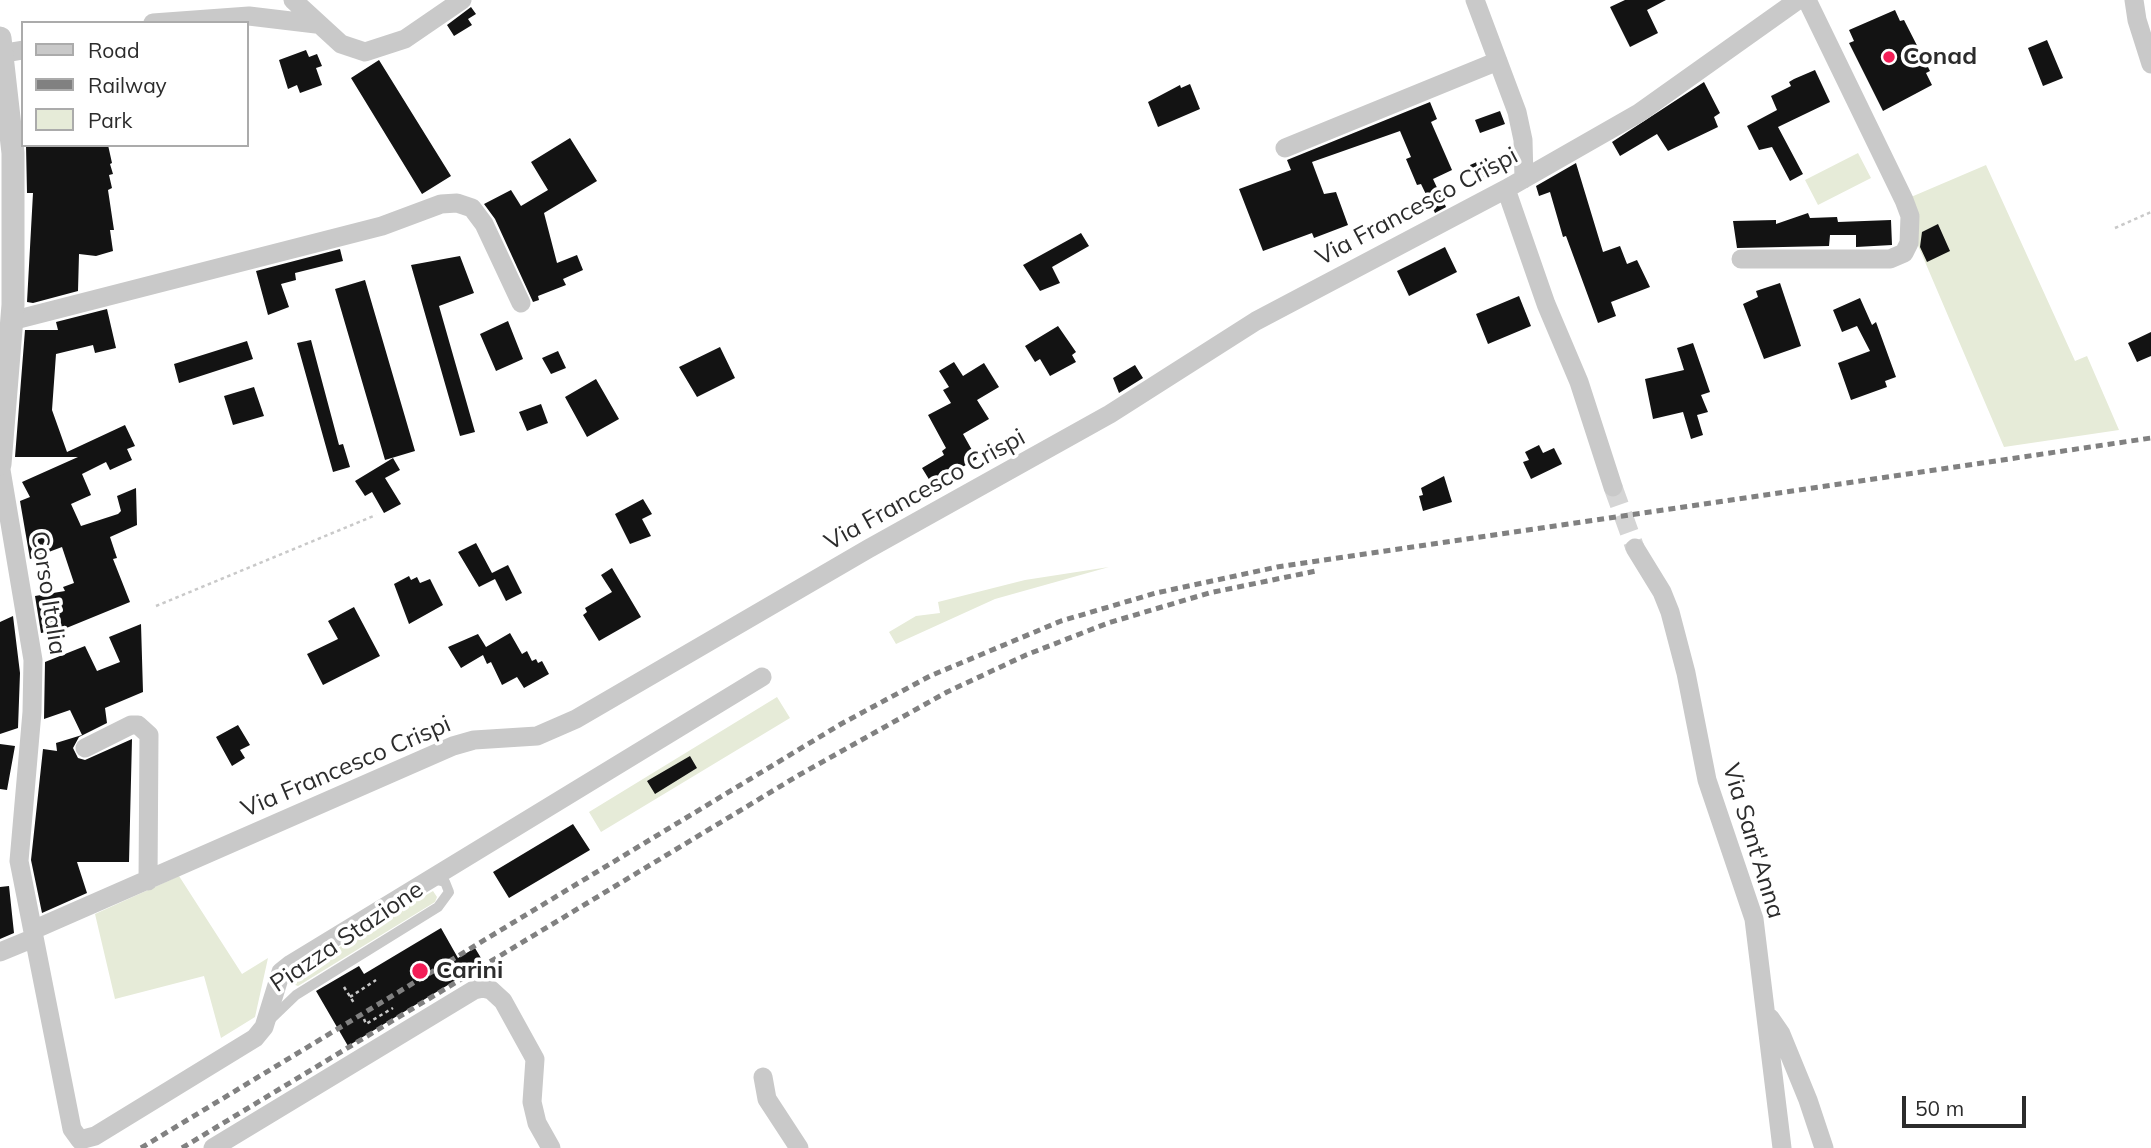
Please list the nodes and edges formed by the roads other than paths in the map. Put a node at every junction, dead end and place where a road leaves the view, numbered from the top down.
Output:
1 (293, 0) edge
2 (463, 0) edge
3 (1475, 0) edge
4 (1798, 0) edge
5 (1807, 0) edge
6 (2134, 0) edge
7 (180, 21) edge
8 (316, 24) junction
9 (6, 49) edge
10 (1498, 61) junction
11 (2151, 64) edge
12 (1285, 148) dead end
13 (1524, 179) junction
14 (1506, 189) junction
15 (1741, 259) dead end
16 (521, 303) dead end
17 (11, 321) junction
18 (2, 413) edge
19 (0, 464) edge
20 (1613, 487) tunnel mouth
21 (1635, 548) tunnel mouth
22 (762, 677) dead end
23 (86, 748) dead end
24 (148, 881) junction
25 (418, 886) junction
26 (34, 934) junction
27 (0, 952) edge
28 (1767, 1015) junction
29 (264, 1027) junction
30 (763, 1077) dead end
31 (1812, 1111) junction
32 (1777, 1112) junction
33 (213, 1148) edge
34 (551, 1148) edge
35 (799, 1148) edge
36 (1782, 1148) edge
37 (1824, 1148) edge

1 - 8 street
2 - 8 street
3 - 10 street
4 - 13 street, Via Francesco Crispi
5 - 15 street
6 - 11 street
7 - 8 street
9 - 17 street, Corso Italia
10 - 12 street
10 - 13 street
13 - 14 street, Via Francesco Crispi
14 - 20 street
14 - 24 street, Via Francesco Crispi
16 - 17 street
17 - 18 street, Corso Italia
18 - 19 street, Corso Italia
19 - 26 street, Corso Italia
21 - 28 street, Via Sant'Anna
22 - 25 street
23 - 24 street
24 - 26 street, Via Francesco Crispi
25 - 29 street, Piazza Stazione
25 - 29 lane, Piazza Stazione
26 - 27 street, Via Francesco Crispi
26 - 29 street, Corso Italia
28 - 31 street, Via Sant'Anna
28 - 32 street
30 - 35 street
31 - 32 street
31 - 37 street, Via Sant'Anna
32 - 36 street
33 - 34 street

